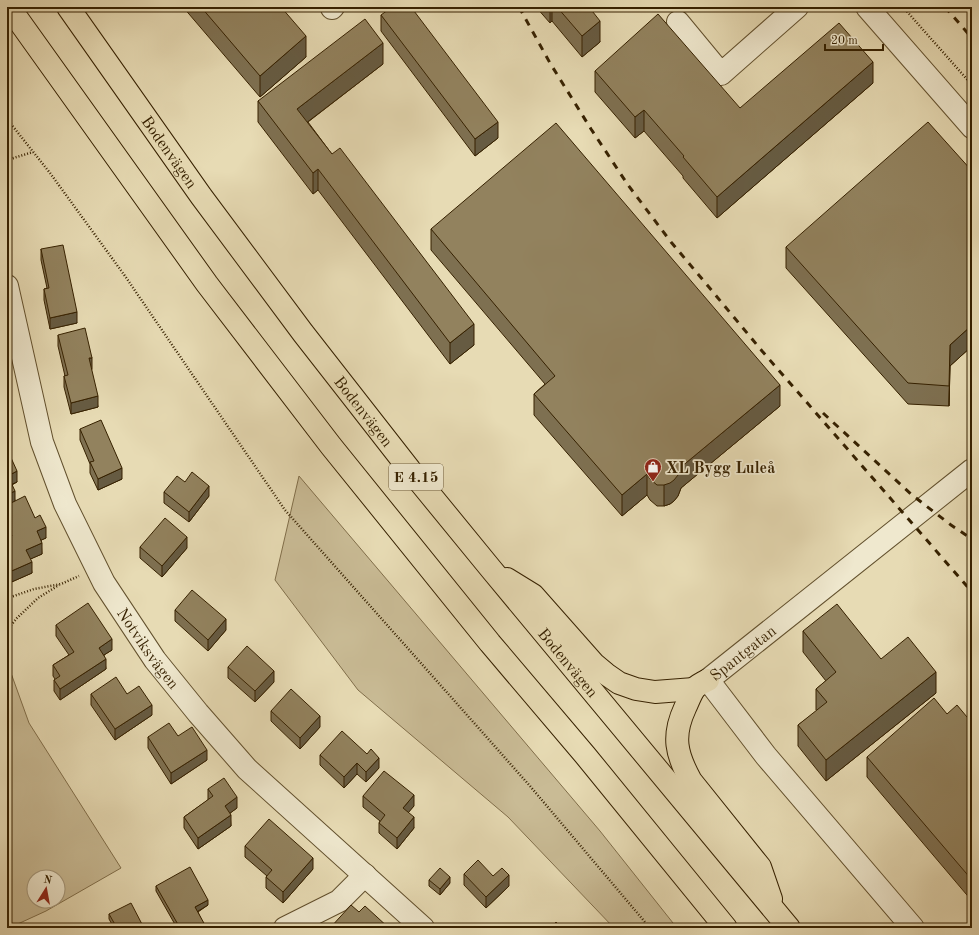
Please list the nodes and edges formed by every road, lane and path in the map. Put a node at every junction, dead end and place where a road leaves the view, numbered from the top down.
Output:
1 (9, 7) edge
2 (68, 7) edge
3 (797, 7) edge
4 (867, 7) edge
5 (903, 7) edge
6 (678, 22) dead end
7 (972, 85) edge
8 (7, 120) edge
9 (972, 127) edge
10 (33, 152) junction
11 (7, 160) edge
12 (7, 286) edge
13 (972, 470) edge
14 (491, 569) junction
15 (84, 574) dead end
16 (61, 584) junction
17 (7, 597) edge
18 (7, 630) edge
19 (701, 684) junction
20 (365, 875) junction
21 (775, 912) junction
22 (285, 928) edge
23 (423, 928) edge
24 (650, 928) edge
25 (726, 928) edge
26 (789, 928) edge
27 (913, 928) edge

1 - 25 main road, E 4.15
2 - 14 main road, Bodenvägen / E 4.15
3 - 6 street
4 - 9 street
5 - 7 path
8 - 10 path
10 - 11 path
10 - 24 path
12 - 20 street, Notviksvägen
13 - 19 street, Spantgatan
14 - 19 main road
14 - 21 main road, Bodenvägen / E 4.15
15 - 16 path
16 - 17 path
16 - 18 path
19 - 21 main road
19 - 27 street, Spantgatan
20 - 22 street
20 - 23 street, Notviksvägen
21 - 26 main road, Bodenvägen / E 4.15

